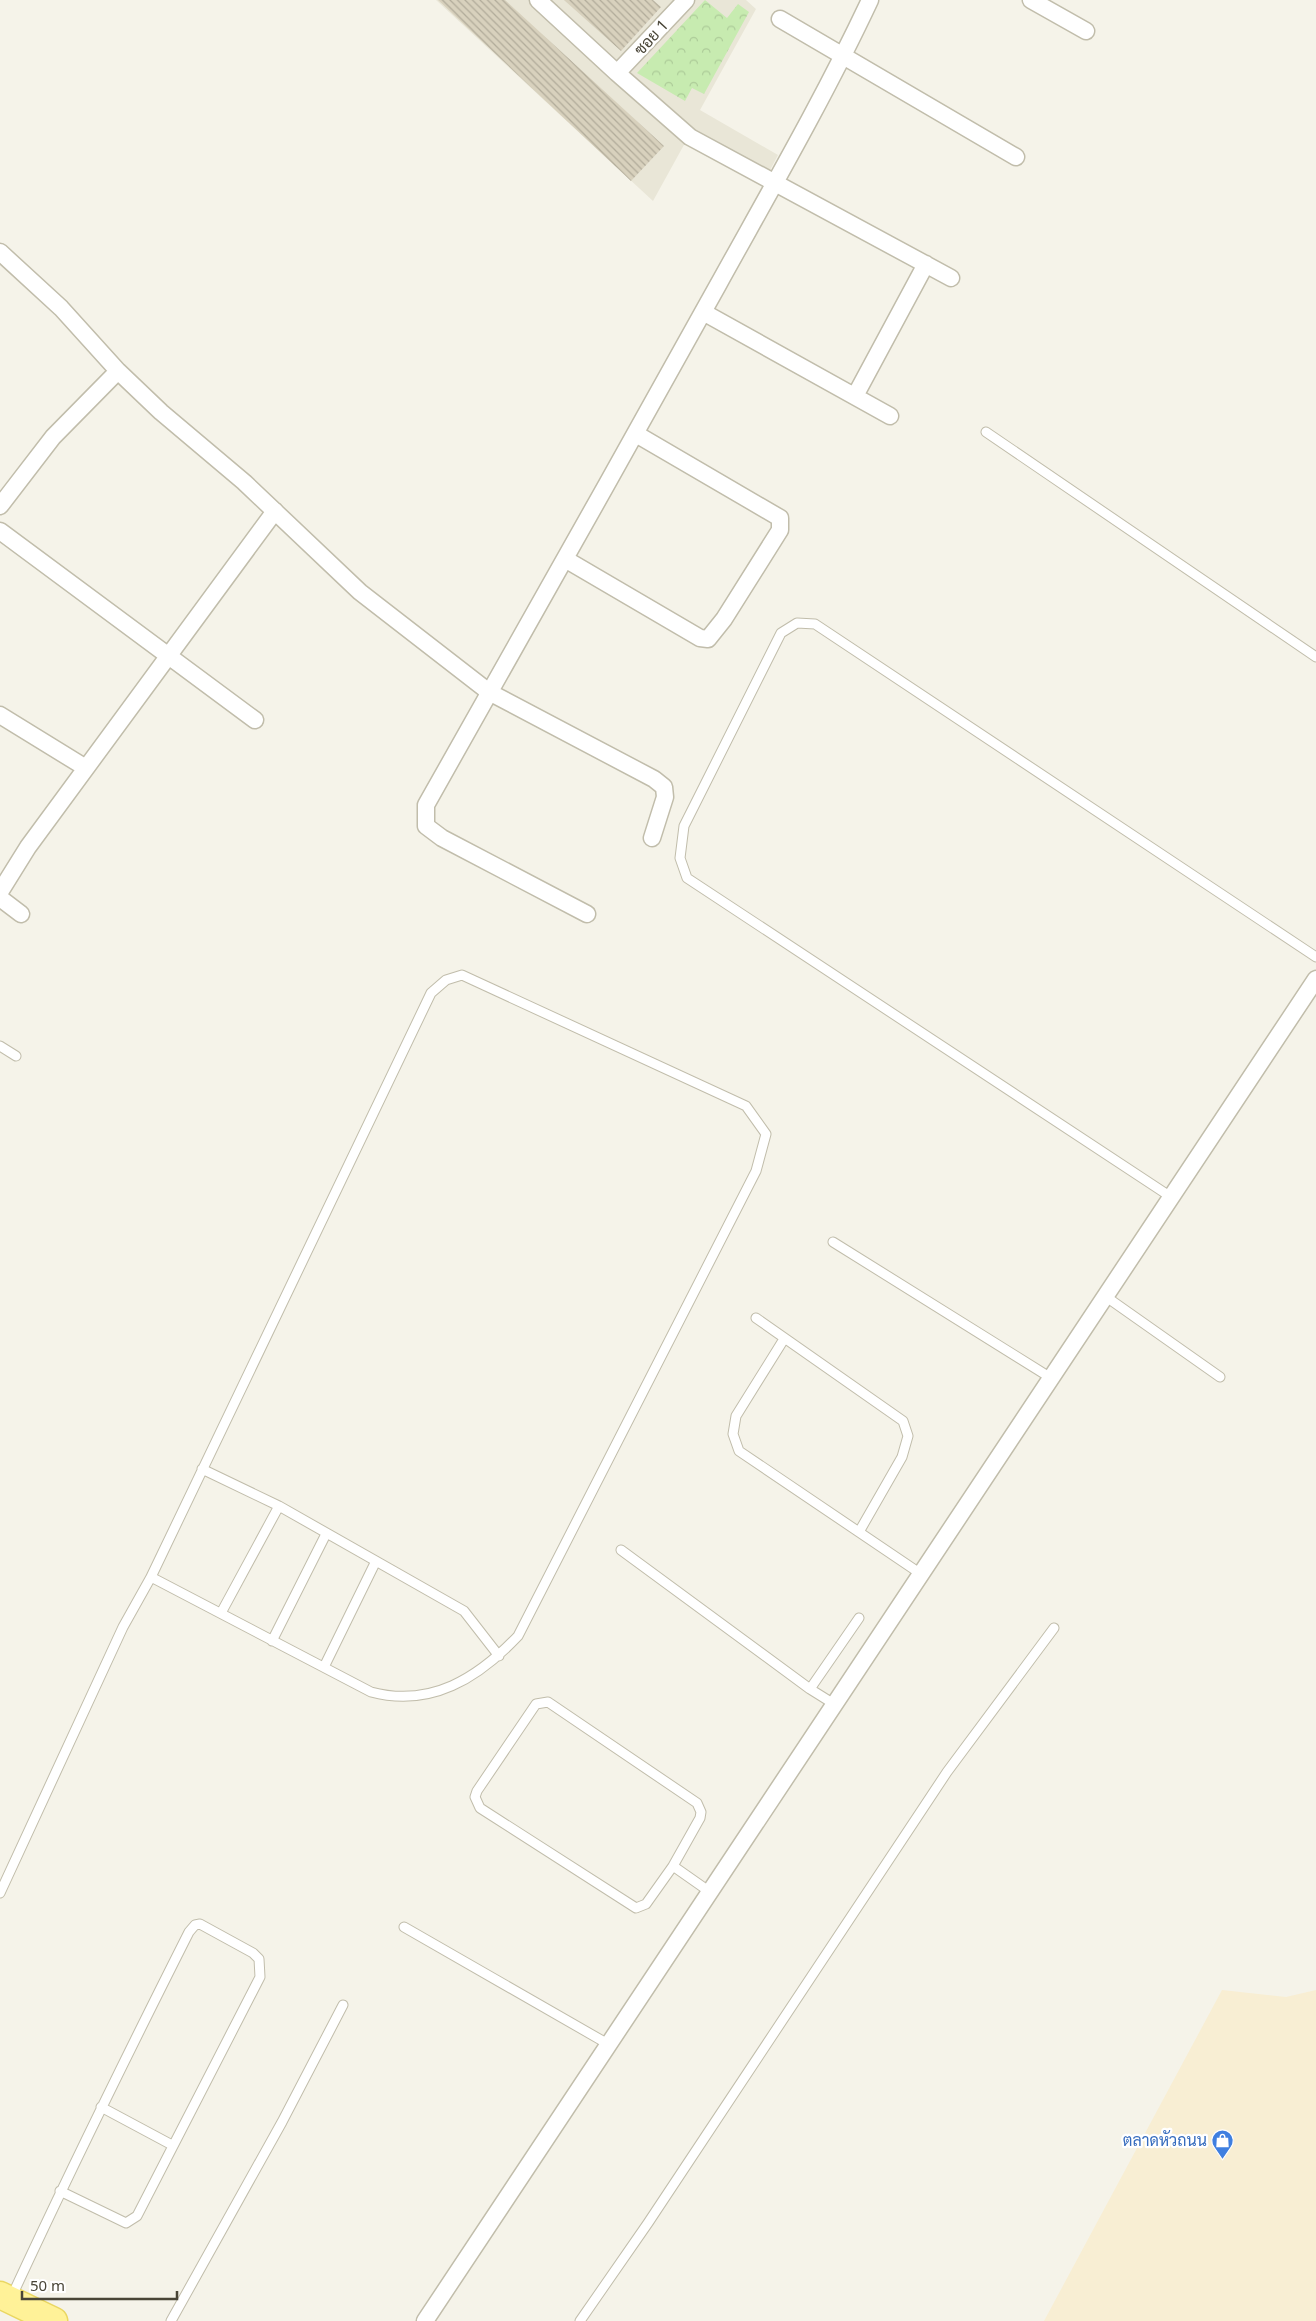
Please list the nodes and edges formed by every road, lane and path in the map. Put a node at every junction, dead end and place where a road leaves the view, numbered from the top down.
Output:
1 (538, 0) edge
2 (686, 0) edge
3 (870, 0) edge
4 (1031, 0) edge
5 (780, 19) dead end
6 (1086, 31) dead end
7 (843, 57) junction
8 (617, 73) junction
9 (1016, 157) dead end
10 (774, 183) junction
11 (0, 252) edge
12 (926, 264) junction
13 (951, 278) dead end
14 (703, 312) junction
15 (118, 371) junction
16 (855, 396) junction
17 (890, 416) dead end
18 (986, 432) dead end
19 (636, 434) junction
20 (0, 506) edge
21 (275, 511) junction
22 (0, 531) edge
23 (565, 559) junction
24 (169, 656) junction
25 (1316, 657) edge
26 (489, 692) junction
27 (0, 715) edge
28 (255, 720) dead end
29 (86, 768) junction
30 (652, 838) dead end
31 (0, 892) edge
32 (0, 898) edge
33 (21, 914) dead end
34 (587, 914) dead end
35 (1316, 957) edge
36 (1316, 979) edge
37 (0, 1046) edge
38 (16, 1056) dead end
39 (1171, 1197) junction
40 (834, 1242) dead end
41 (1105, 1296) junction
42 (756, 1318) dead end
43 (784, 1338) junction
44 (1220, 1377) dead end
45 (1051, 1378) junction
46 (202, 1469) junction
47 (279, 1506) junction
48 (859, 1532) junction
49 (326, 1534) junction
50 (621, 1550) dead end
51 (376, 1561) junction
52 (921, 1574) junction
53 (151, 1577) junction
54 (220, 1613) junction
55 (859, 1618) dead end
56 (1054, 1628) dead end
57 (272, 1640) junction
58 (499, 1656) junction
59 (324, 1667) junction
60 (810, 1689) junction
61 (834, 1704) junction
62 (673, 1866) junction
63 (710, 1892) junction
64 (0, 1893) edge
65 (404, 1927) dead end
66 (343, 2005) dead end
67 (608, 2044) junction
68 (101, 2106) junction
69 (172, 2145) junction
70 (60, 2191) junction
71 (5, 2298) edge
72 (54, 2321) edge
73 (171, 2321) edge
74 (425, 2321) edge
75 (580, 2321) edge

1 - 8 street
2 - 8 street, ซอย 1
3 - 7 street
4 - 6 street
5 - 7 street
7 - 9 street
7 - 10 street
8 - 10 street
10 - 12 street
10 - 14 street
11 - 15 street
12 - 13 street
12 - 16 street
14 - 16 street
14 - 19 street
15 - 20 street
15 - 21 street
16 - 17 street
18 - 25 lane
19 - 23 street
19 - 23 street
21 - 24 street
21 - 26 street
22 - 24 street
23 - 26 street
24 - 28 street
24 - 29 street
26 - 30 street
26 - 34 street
27 - 29 street
29 - 31 street
32 - 33 street
35 - 39 lane
36 - 39 street
37 - 38 lane
39 - 41 street
40 - 45 lane
41 - 44 lane
41 - 45 street
42 - 43 lane
43 - 48 lane
43 - 48 lane
45 - 52 street
46 - 47 lane
46 - 53 lane
46 - 58 lane
47 - 49 lane
47 - 54 lane
48 - 52 lane
49 - 51 lane
49 - 57 lane
50 - 60 lane
51 - 58 lane
51 - 59 lane
52 - 61 street
53 - 54 lane
53 - 64 lane
54 - 57 lane
55 - 60 lane
56 - 75 lane
57 - 59 lane
58 - 59 lane
60 - 61 lane
61 - 63 street
62 - 62 lane
62 - 63 lane
63 - 67 street
65 - 67 lane
66 - 73 lane
67 - 74 street
68 - 69 lane
68 - 69 lane
68 - 70 lane
69 - 70 lane
70 - 71 lane
71 - 72 main road

